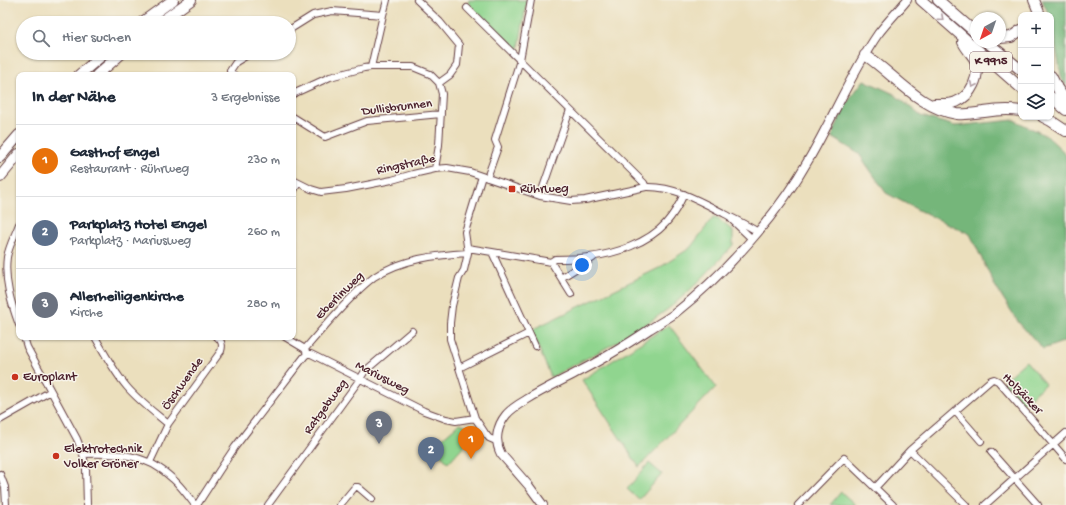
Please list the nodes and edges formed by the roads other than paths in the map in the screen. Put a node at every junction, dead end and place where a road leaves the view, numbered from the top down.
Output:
1 (172, 0) edge
2 (191, 0) edge
3 (387, 0) edge
4 (418, 0) edge
5 (531, 0) edge
6 (907, 0) edge
7 (920, 0) edge
8 (938, 0) edge
9 (1033, 0) edge
10 (467, 8) dead end
11 (1033, 12) edge
12 (1039, 12) edge
13 (382, 15) junction
14 (150, 16) edge
15 (169, 16) edge
16 (296, 25) edge
17 (966, 25) junction
18 (970, 27) edge
19 (970, 28) edge
20 (1018, 32) edge
21 (961, 36) junction
22 (1006, 37) edge
23 (994, 48) edge
24 (865, 55) junction
25 (97, 60) edge
26 (114, 60) edge
27 (239, 60) edge
28 (520, 60) junction
29 (371, 67) junction
30 (1018, 68) edge
31 (83, 72) edge
32 (100, 72) edge
33 (231, 72) edge
34 (1054, 82) edge
35 (439, 83) junction
36 (1018, 85) edge
37 (296, 93) edge
38 (1054, 100) edge
39 (1066, 101) edge
40 (929, 104) junction
41 (570, 110) junction
42 (1066, 110) edge
43 (1018, 111) edge
44 (440, 114) junction
45 (1054, 116) edge
46 (296, 119) edge
47 (1049, 120) edge
48 (1066, 126) edge
49 (1066, 131) edge
50 (16, 138) edge
51 (0, 157) edge
52 (16, 158) edge
53 (435, 169) junction
54 (0, 177) edge
55 (485, 177) junction
56 (296, 182) edge
57 (646, 187) junction
58 (684, 194) junction
59 (540, 196) junction
60 (726, 215) junction
61 (16, 232) edge
62 (758, 232) junction
63 (752, 239) junction
64 (468, 250) junction
65 (492, 252) junction
66 (597, 256) junction
67 (551, 262) junction
68 (561, 278) junction
69 (571, 294) dead end
70 (16, 317) edge
71 (412, 331) dead end
72 (529, 333) junction
73 (25, 340) edge
74 (97, 340) edge
75 (220, 340) edge
76 (290, 340) edge
77 (535, 346) dead end
78 (306, 352) junction
79 (459, 368) junction
80 (360, 380) junction
81 (51, 391) junction
82 (955, 411) junction
83 (475, 418) junction
84 (0, 420) edge
85 (168, 424) junction
86 (1066, 433) edge
87 (496, 441) junction
88 (981, 441) dead end
89 (1053, 444) junction
90 (910, 450) junction
91 (991, 452) dead end
92 (83, 454) junction
93 (1066, 459) edge
94 (150, 462) junction
95 (0, 474) edge
96 (1015, 478) junction
97 (875, 488) junction
98 (372, 499) dead end
99 (6, 505) edge
100 (87, 505) edge
101 (196, 505) edge
102 (268, 505) edge
103 (340, 505) edge
104 (543, 505) edge
105 (798, 505) edge
106 (893, 505) edge
107 (966, 505) edge
108 (985, 505) edge
109 (1038, 505) edge

1 - 14 highway
2 - 15 highway
3 - 13 street
4 - 35 street
5 - 28 street
6 - 24 street
7 -> 21 highway, K 9915
8 - 17 highway, K 9915
9 - 11 highway
9 - 12 highway
10 - 28 street
13 - 16 street
13 - 29 street
17 - 18 highway
17 - 19 highway, K 9915
20 - 22 highway
21 - 36 highway, K 9915
21 -> 40 highway
23 - 30 highway, K 9915
24 - 40 highway
24 - 62 street
25 - 31 highway
26 - 32 highway
27 - 33 street
28 - 41 street
28 - 55 street
29 - 35 street, Dullisbrunnen
29 - 37 street, Dullisbrunnen
34 - 39 highway
35 - 44 street, Dullisbrunnen
38 - 42 highway
40 - 43 highway
41 - 57 street
41 - 59 street
44 - 46 street, Dullisbrunnen
44 - 53 street, Dullisbrunnen
45 - 48 highway
47 - 49 highway
50 - 51 highway
52 - 54 highway
53 - 55 street, Ringstraße
53 - 56 street, Ringstraße
55 - 59 street, Ringstraße
55 - 64 street
57 - 58 street, Ringstraße
57 - 59 street, Ringstraße
58 - 60 street, Ringstraße
58 - 66 street
60 - 62 street, Ringstraße
60 - 63 street, Ringstraße
61 - 70 street
62 - 63 street
63 - 87 street
64 - 65 street
64 - 78 street, Eberlinweg
64 - 79 street
65 - 67 street
65 - 72 street
66 - 67 street
66 - 68 street
67 - 68 street
68 - 69 street
71 - 80 street, Ratgebweg
72 - 77 street
72 - 79 street
73 - 81 street
74 - 85 street, Öschwende
75 - 85 street, Öschwende
76 - 78 street, Mariusweg
78 - 80 street, Mariusweg
78 - 101 street, Eberlinweg
79 - 83 street
80 - 83 street, Mariusweg
80 - 102 street, Ratgebweg
81 - 84 street
81 - 92 street
82 - 88 street
82 - 89 street, Holzäcker
82 - 90 street, Holzäcker
83 - 87 street
85 - 94 street, Öschwende
86 - 89 street
87 - 104 street
89 - 93 street, Holzäcker
89 - 96 street
90 - 97 street, Holzäcker
90 - 107 street
91 - 96 street
92 - 94 street
92 - 100 street
94 - 101 street
95 - 99 street
96 - 108 street
96 - 109 street
97 - 105 street
97 - 106 street
98 - 103 street

